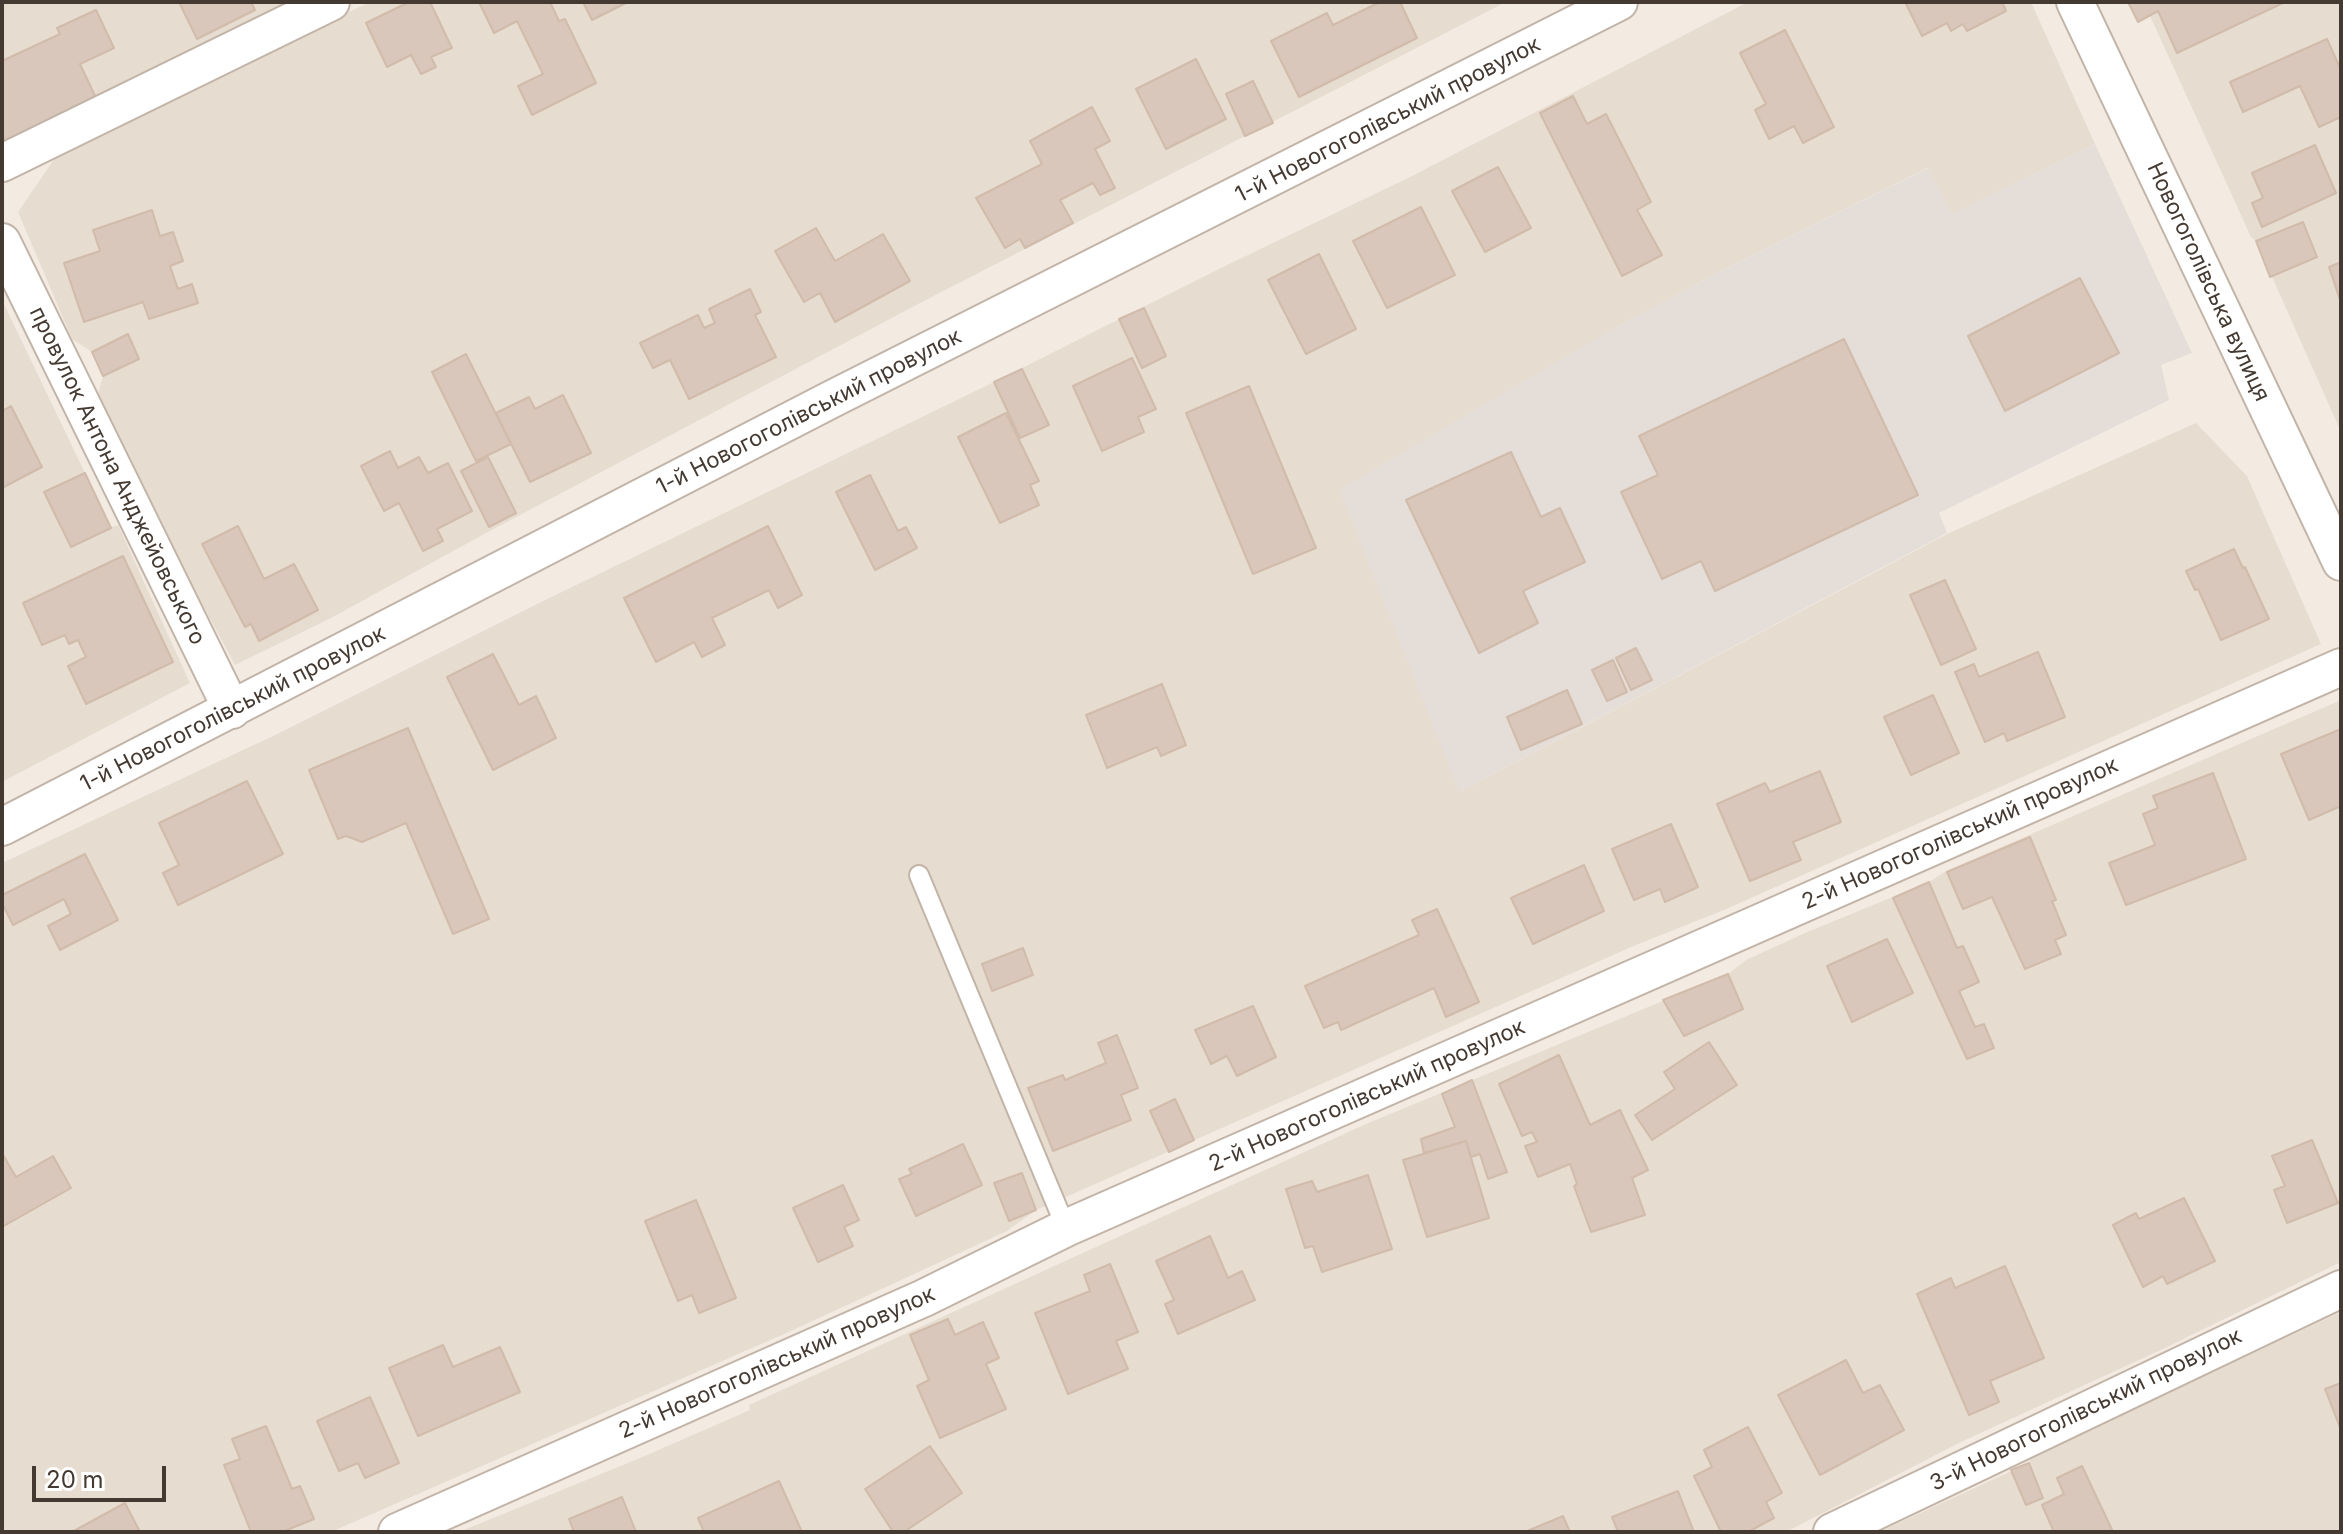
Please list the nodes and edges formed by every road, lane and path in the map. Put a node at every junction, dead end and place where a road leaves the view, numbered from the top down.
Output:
1 (331, 2) edge
2 (1619, 2) edge
3 (2075, 2) edge
4 (2, 163) edge
5 (2, 242) edge
6 (2341, 562) edge
7 (2341, 667) edge
8 (232, 710) junction
9 (2, 827) edge
10 (919, 875) dead end
11 (1066, 1228) junction
12 (2341, 1289) edge
13 (397, 1532) edge
14 (1832, 1532) edge

1 - 4 street
2 - 8 street, 1-й Новогоголівський провулок
3 - 6 street, Новогоголівська вулиця
5 - 8 street, провулок Антона Анджейовського
7 - 11 street, 2-й Новогоголівський провулок
8 - 9 street, 1-й Новогоголівський провулок
10 - 11 lane
11 - 13 street, 2-й Новогоголівський провулок
12 - 14 street, 3-й Новогоголівський провулок

